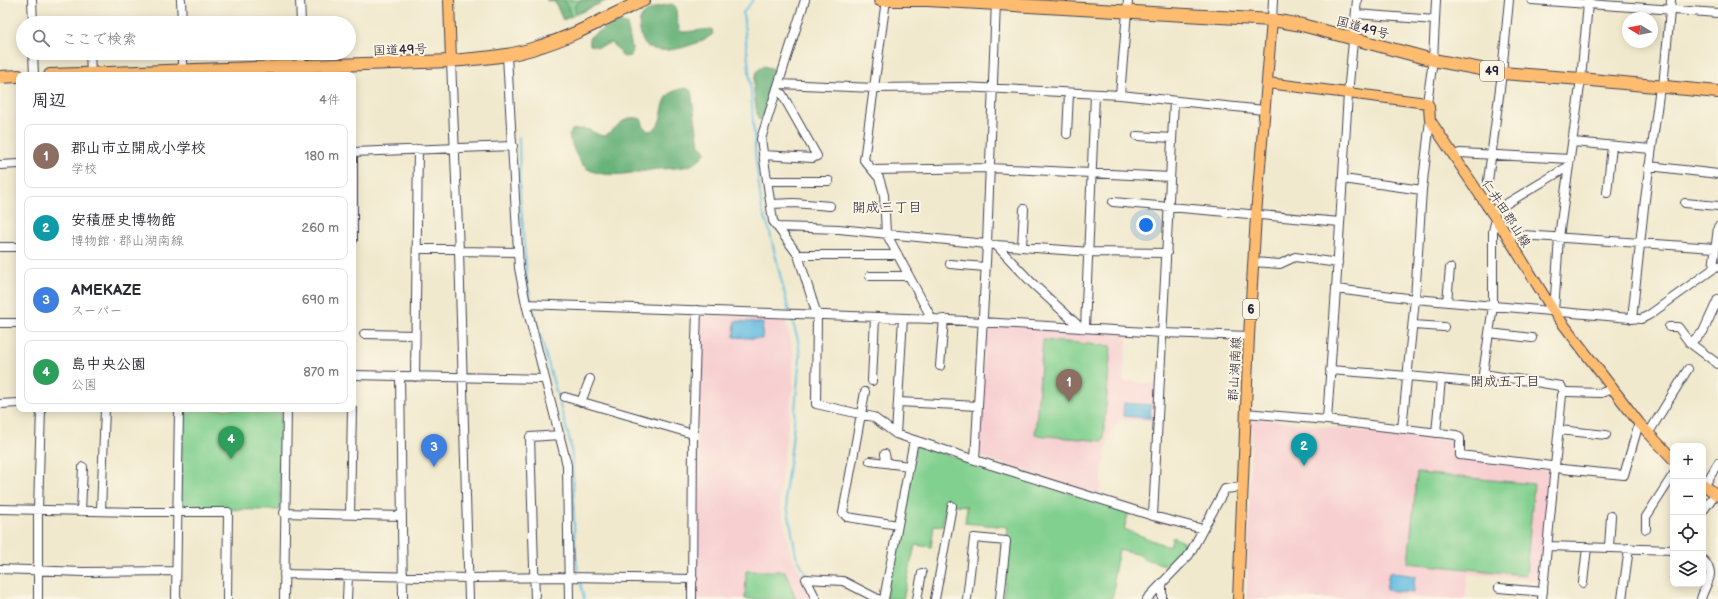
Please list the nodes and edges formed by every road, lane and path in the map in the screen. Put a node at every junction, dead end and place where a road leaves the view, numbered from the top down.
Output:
1 (32, 0) edge
2 (181, 0) edge
3 (300, 0) edge
4 (449, 0) edge
5 (644, 0) edge
6 (805, 0) edge
7 (880, 0) edge
8 (886, 0) edge
9 (1273, 0) edge
10 (1357, 0) edge
11 (1436, 0) edge
12 (1509, 0) edge
13 (1532, 0) edge
14 (1670, 0) edge
15 (996, 2) edge
16 (1588, 2) edge
17 (1631, 3) edge
18 (1128, 6) edge
19 (1670, 9) junction
20 (1718, 13) edge
21 (1356, 14) junction
22 (33, 16) edge
23 (182, 16) edge
24 (300, 16) edge
25 (1272, 20) junction
26 (1435, 20) junction
27 (1354, 39) junction
28 (507, 56) junction
29 (33, 60) edge
30 (88, 60) edge
31 (182, 60) edge
32 (1433, 60) junction
33 (451, 61) junction
34 (302, 70) edge
35 (34, 72) edge
36 (84, 72) edge
37 (182, 72) edge
38 (222, 72) edge
39 (1502, 73) junction
40 (16, 76) edge
41 (0, 77) edge
42 (1581, 79) junction
43 (1268, 83) junction
44 (778, 87) junction
45 (1662, 87) junction
46 (874, 88) junction
47 (992, 89) junction
48 (1718, 92) edge
49 (1069, 93) junction
50 (1348, 94) junction
51 (1095, 95) junction
52 (1120, 95) junction
53 (1174, 101) junction
54 (1427, 103) junction
55 (1264, 110) junction
56 (1430, 120) junction
57 (1067, 134) dead end
58 (1137, 136) dead end
59 (1172, 138) junction
60 (1573, 142) junction
61 (513, 146) junction
62 (1612, 146) junction
63 (455, 148) junction
64 (418, 149) junction
65 (1652, 149) junction
66 (356, 152) edge
67 (763, 155) junction
68 (1454, 155) junction
69 (1492, 156) junction
70 (1570, 163) junction
71 (16, 164) edge
72 (0, 165) edge
73 (1649, 166) junction
74 (990, 168) junction
75 (873, 170) junction
76 (1092, 174) junction
77 (1718, 174) edge
78 (1170, 178) junction
79 (1343, 179) junction
80 (767, 181) junction
81 (829, 181) dead end
82 (1488, 181) dead end
83 (1422, 190) junction
84 (1607, 193) dead end
85 (1113, 202) dead end
86 (1685, 203) dead end
87 (771, 204) junction
88 (830, 206) dead end
89 (1718, 206) edge
90 (1169, 207) junction
91 (1024, 210) dead end
92 (1256, 215) junction
93 (1493, 216) junction
94 (1340, 222) junction
95 (779, 227) junction
96 (1718, 227) edge
97 (886, 233) junction
98 (1506, 234) junction
99 (1559, 237) junction
100 (987, 244) junction
101 (1641, 244) junction
102 (1716, 244) edge
103 (996, 245) junction
104 (16, 247) edge
105 (1022, 247) junction
106 (0, 248) edge
107 (417, 249) junction
108 (459, 250) junction
109 (517, 252) junction
110 (1090, 252) junction
111 (1167, 253) junction
112 (798, 255) junction
113 (898, 255) junction
114 (1254, 262) junction
115 (1338, 263) junction
116 (950, 264) dead end
117 (985, 267) junction
118 (1450, 268) dead end
119 (1715, 268) edge
120 (870, 276) dead end
121 (909, 276) junction
122 (1336, 289) junction
123 (1415, 299) junction
124 (1718, 299) edge
125 (1447, 302) junction
126 (526, 304) junction
127 (1492, 306) junction
128 (697, 310) junction
129 (1554, 312) junction
130 (817, 315) junction
131 (875, 317) junction
132 (903, 318) junction
133 (932, 319) junction
134 (944, 319) junction
135 (1632, 319) junction
136 (982, 321) junction
137 (16, 322) edge
138 (0, 323) edge
139 (1413, 326) junction
140 (1444, 327) dead end
141 (1669, 327) dead end
142 (1083, 328) junction
143 (1163, 333) junction
144 (1489, 333) junction
145 (364, 334) dead end
146 (415, 335) junction
147 (1249, 336) junction
148 (1532, 338) dead end
149 (1690, 342) junction
150 (1718, 364) edge
151 (940, 366) dead end
152 (1330, 370) junction
153 (1688, 370) dead end
154 (356, 375) edge
155 (400, 376) junction
156 (462, 376) junction
157 (1408, 376) junction
158 (415, 377) junction
159 (545, 379) junction
160 (590, 379) dead end
161 (1441, 379) junction
162 (872, 381) dead end
163 (1492, 384) junction
164 (1612, 389) junction
165 (865, 392) dead end
166 (1564, 392) junction
167 (565, 397) dead end
168 (581, 402) junction
169 (898, 402) junction
170 (16, 403) edge
171 (0, 404) edge
172 (978, 406) junction
173 (41, 412) edge
174 (105, 412) edge
175 (179, 412) edge
176 (287, 412) edge
177 (352, 412) edge
178 (1245, 413) junction
179 (860, 414) junction
180 (1326, 420) junction
181 (1639, 423) junction
182 (1402, 429) junction
183 (1559, 430) junction
184 (1436, 433) junction
185 (693, 434) junction
186 (896, 434) junction
187 (1648, 434) junction
188 (560, 435) junction
189 (1606, 435) dead end
190 (914, 440) junction
191 (885, 454) dead end
192 (1670, 456) edge
193 (975, 460) junction
194 (870, 461) dead end
195 (1718, 463) edge
196 (890, 464) junction
197 (909, 466) junction
198 (83, 467) dead end
199 (1555, 467) junction
200 (1670, 479) edge
201 (1706, 482) edge
202 (1242, 487) junction
203 (1706, 487) edge
204 (1717, 495) edge
205 (952, 506) dead end
206 (1706, 508) edge
207 (0, 509) edge
208 (38, 510) junction
209 (81, 511) junction
210 (101, 511) junction
211 (177, 512) junction
212 (284, 512) junction
213 (350, 514) junction
214 (401, 516) junction
215 (1153, 516) junction
216 (1611, 516) dead end
217 (898, 525) junction
218 (1203, 529) junction
219 (1646, 529) dead end
220 (1548, 546) junction
221 (1587, 547) junction
222 (1609, 547) junction
223 (1629, 548) junction
224 (1670, 550) edge
225 (1706, 563) edge
226 (0, 570) edge
227 (38, 570) junction
228 (176, 571) junction
229 (922, 573) dead end
230 (284, 574) junction
231 (348, 576) junction
232 (403, 576) junction
233 (568, 577) junction
234 (469, 578) junction
235 (533, 578) junction
236 (693, 579) junction
237 (1583, 583) dead end
238 (1162, 584) junction
239 (1706, 585) edge
240 (1705, 587) edge
241 (1499, 588) dead end
242 (1542, 596) edge
243 (38, 599) edge
244 (176, 599) edge
245 (227, 599) edge
246 (284, 599) edge
247 (347, 599) edge
248 (403, 599) edge
249 (469, 599) edge
250 (535, 599) edge
251 (569, 599) edge
252 (692, 599) edge
253 (816, 599) edge
254 (878, 599) edge
255 (884, 599) edge
256 (917, 599) edge
257 (935, 599) edge
258 (967, 599) edge
259 (1000, 599) edge
260 (1147, 599) edge
261 (1162, 599) edge
262 (1238, 599) edge
263 (1622, 599) edge
264 (1701, 599) edge

1 - 22 street
2 - 23 street
3 - 24 street
4 - 33 main road
5 - 28 highway, 国道49号
6 - 44 street
7 - 8 highway, 国道49号 / 49
8 - 15 highway, 国道49号 / 49
8 - 46 street
9 - 25 street
10 - 21 street
11 - 26 street
12 - 39 street
13 - 16 street
14 - 19 street
15 - 18 highway, 国道49号 / 49
15 - 47 street
16 - 17 street
16 - 42 street
17 - 19 street
18 - 25 highway, 国道49号 / 49
18 - 52 street
19 - 20 street
19 - 45 street
21 - 26 street
21 - 27 street
25 - 27 highway, 国道49号 / 49
25 - 43 main road, 郡山湖南線 / 6
26 - 32 street
27 - 32 highway, 国道49号 / 49
27 - 50 street
28 - 33 highway, 国道49号
28 - 61 street
29 - 35 street
30 - 36 street
31 - 37 street
32 - 39 highway, 国道49号 / 49
32 - 54 street
33 - 34 highway, 国道49号
33 - 63 street
34 - 38 highway, 国道49号
39 - 42 highway, 国道49号 / 49
39 - 69 street
40 - 41 highway
42 - 45 highway, 国道49号 / 49
42 - 60 street
43 - 50 main road
43 - 55 main road, 郡山湖南線 / 6
44 - 46 street
44 - 67 street
44 - 67 street
45 - 48 highway, 国道49号 / 49
45 - 65 street
46 - 47 street
46 - 75 street
47 - 49 street
47 - 74 street
49 - 51 street
49 - 57 street
50 - 54 main road
50 - 79 street
51 - 52 street
51 - 76 street
52 - 53 street
53 - 55 street
53 - 59 street
54 - 56 main road, 仁井田郡山線
55 - 92 main road, 郡山湖南線 / 6
56 - 68 main road, 仁井田郡山線
56 - 83 street
58 - 59 street
59 - 78 street
60 - 62 street
60 - 70 street
61 - 63 street
61 - 109 street
62 - 65 street
62 - 84 street
63 - 64 street
63 - 108 street
64 - 66 street
64 - 107 street
65 - 73 street
67 - 80 street
68 - 69 street
68 - 93 main road, 仁井田郡山線
69 - 70 street
69 - 82 street
70 - 93 street
70 - 99 street
71 - 72 street
73 - 77 street
73 - 101 street
74 - 75 street
74 - 76 street
74 - 100 street
75 - 97 street
76 - 78 street
76 - 110 street
78 - 90 street
79 - 83 street
79 - 94 street
80 - 81 street
80 - 87 street
83 - 123 street
85 - 90 street
86 - 89 street
87 - 88 street
87 - 95 street
90 - 92 street
90 - 111 street
91 - 105 street
92 - 94 street
92 - 114 main road, 郡山湖南線 / 6
93 - 98 main road, 仁井田郡山線
93 - 127 street
94 - 115 street
95 - 97 street
95 - 112 street
96 - 102 street
97 - 100 street
97 - 113 street
98 - 99 street
98 - 129 main road, 仁井田郡山線
99 - 101 street
99 - 129 street
100 - 103 street
100 - 117 street
101 - 102 street
101 - 135 street
102 - 119 street
103 - 105 street
103 - 142 street
104 - 106 street
105 - 110 street
107 - 108 street
107 - 146 street
108 - 109 street
108 - 156 street
109 - 126 street
110 - 111 street
110 - 142 street
111 - 143 street
112 - 113 street
112 - 130 street
113 - 121 street
114 - 115 street
114 - 147 main road, 郡山湖南線 / 6
115 - 122 street
116 - 117 street
117 - 136 street
118 - 125 street
119 - 135 street
120 - 121 street
121 - 133 street
122 - 123 street
122 - 152 street
123 - 125 street
123 - 139 street
124 - 149 street
125 - 127 street
126 - 128 street
126 - 159 street
127 - 129 street
127 - 144 street
128 - 130 street
128 - 185 street
129 - 135 street
129 - 164 main road, 仁井田郡山線
130 - 131 street
130 - 179 street
131 - 132 street
131 - 162 street
132 - 133 street
132 - 169 street
133 - 134 street
134 - 136 street
134 - 151 street
136 - 142 street
136 - 172 street
137 - 138 street
139 - 140 street
139 - 157 street
141 - 149 street
142 - 143 street
143 - 147 street
143 - 215 street
144 - 148 street
144 - 163 street
145 - 146 street
146 - 158 street
147 - 178 main road, 郡山湖南線 / 6
149 - 150 street
152 - 157 street
152 - 180 street
153 - 187 street
154 - 155 street
155 - 158 street
155 - 214 street
156 - 158 street
156 - 159 street
156 - 234 street
157 - 161 street
157 - 182 street
159 - 188 street
160 - 168 street
161 - 163 street
161 - 184 street
163 - 166 street
164 - 166 street
164 - 181 main road, 仁井田郡山線
165 - 179 street
166 - 183 street
167 - 168 street
168 - 185 street
169 - 172 street
169 - 186 street
170 - 171 street
172 - 193 street
173 - 208 street
174 - 210 street
175 - 211 street
176 - 212 street
177 - 213 street
178 - 180 street
178 - 202 main road, 郡山湖南線 / 6
179 - 186 street
179 - 217 street
180 - 182 street
181 - 187 main road, 仁井田郡山線
181 - 199 street
182 - 184 street
183 - 189 street
183 - 199 street
184 - 199 street
185 - 236 street
186 - 190 street
187 - 192 main road, 仁井田郡山線
188 - 233 street
188 - 235 street
190 - 193 street
190 - 197 street
191 - 196 street
193 - 215 street
194 - 196 street
195 - 201 street
196 - 197 street
197 - 217 street
198 - 209 street
199 - 220 street
200 - 219 street
202 - 218 street
202 - 262 main road, 郡山湖南線 / 6
203 - 204 main road
204 - 206 street
205 - 257 street
207 - 208 street
208 - 209 street
208 - 227 street
209 - 210 street
210 - 211 street
211 - 228 street
211 - 245 street
212 - 213 street
212 - 230 street
213 - 214 street
214 - 232 street
215 - 218 street
216 - 222 street
217 - 255 street
218 - 238 street
220 - 221 street
220 - 242 street
221 - 222 street
221 - 237 street
222 - 223 street
223 - 224 street
223 - 263 street
225 - 239 street
226 - 227 street
227 - 228 street
227 - 243 street
228 - 244 street
229 - 256 street
230 - 231 street
230 - 246 street
231 - 232 street
231 - 247 street
232 - 234 street
232 - 248 street
233 - 235 street
233 - 236 street
233 - 251 street
234 - 235 street
234 - 249 street
235 - 250 street
236 - 252 street
238 - 260 street
238 - 261 street
240 - 264 street
241 - 242 street
253 - 254 street
258 - 259 street

